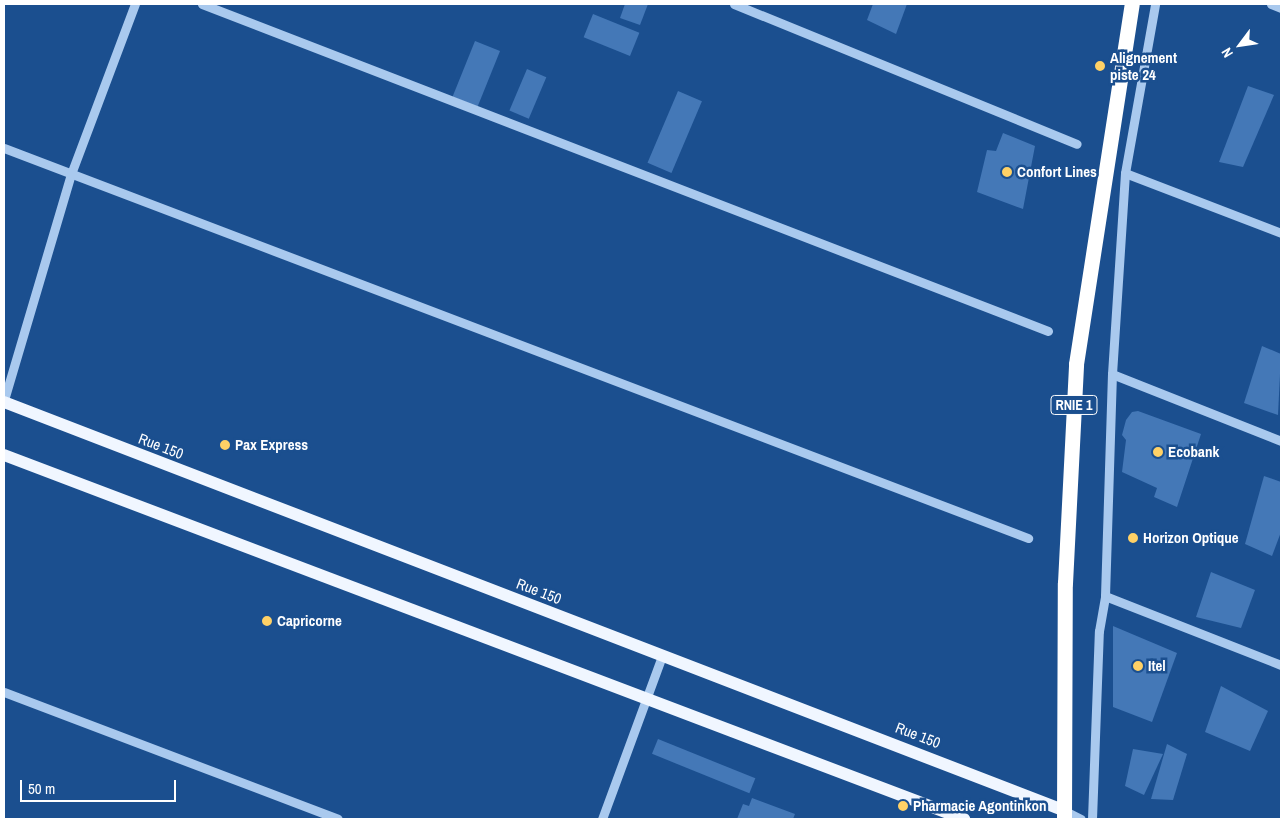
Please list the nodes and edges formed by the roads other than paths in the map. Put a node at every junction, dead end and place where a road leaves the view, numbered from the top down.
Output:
1 (135, 4) edge
2 (202, 4) edge
3 (734, 4) edge
4 (1132, 4) edge
5 (1155, 4) edge
6 (1271, 4) edge
7 (1281, 8) edge
8 (1077, 144) dead end
9 (4, 148) edge
10 (1125, 173) junction
11 (71, 174) junction
12 (1281, 233) edge
13 (1048, 331) dead end
14 (1112, 374) junction
15 (4, 401) edge
16 (1281, 441) edge
17 (4, 455) edge
18 (1028, 538) dead end
19 (1104, 596) junction
20 (662, 656) junction
21 (1281, 665) edge
22 (4, 692) edge
23 (646, 700) junction
24 (1064, 815) edge
25 (338, 819) edge
26 (602, 819) edge
27 (964, 819) edge
28 (1081, 819) edge
29 (1092, 819) edge

1 - 11 street
2 - 13 street
3 - 8 street
4 - 24 highway, RNIE 1
5 - 10 street
6 - 7 street
9 - 11 street
10 - 12 street
10 - 14 street
11 - 15 street
11 - 18 street
14 - 16 street
14 - 19 street
15 - 20 main road, Rue 150
17 - 23 main road
19 - 21 street
19 - 29 street
20 - 23 street
20 - 24 main road, Rue 150
22 - 25 street
23 - 26 street
23 - 27 main road
24 - 28 street

